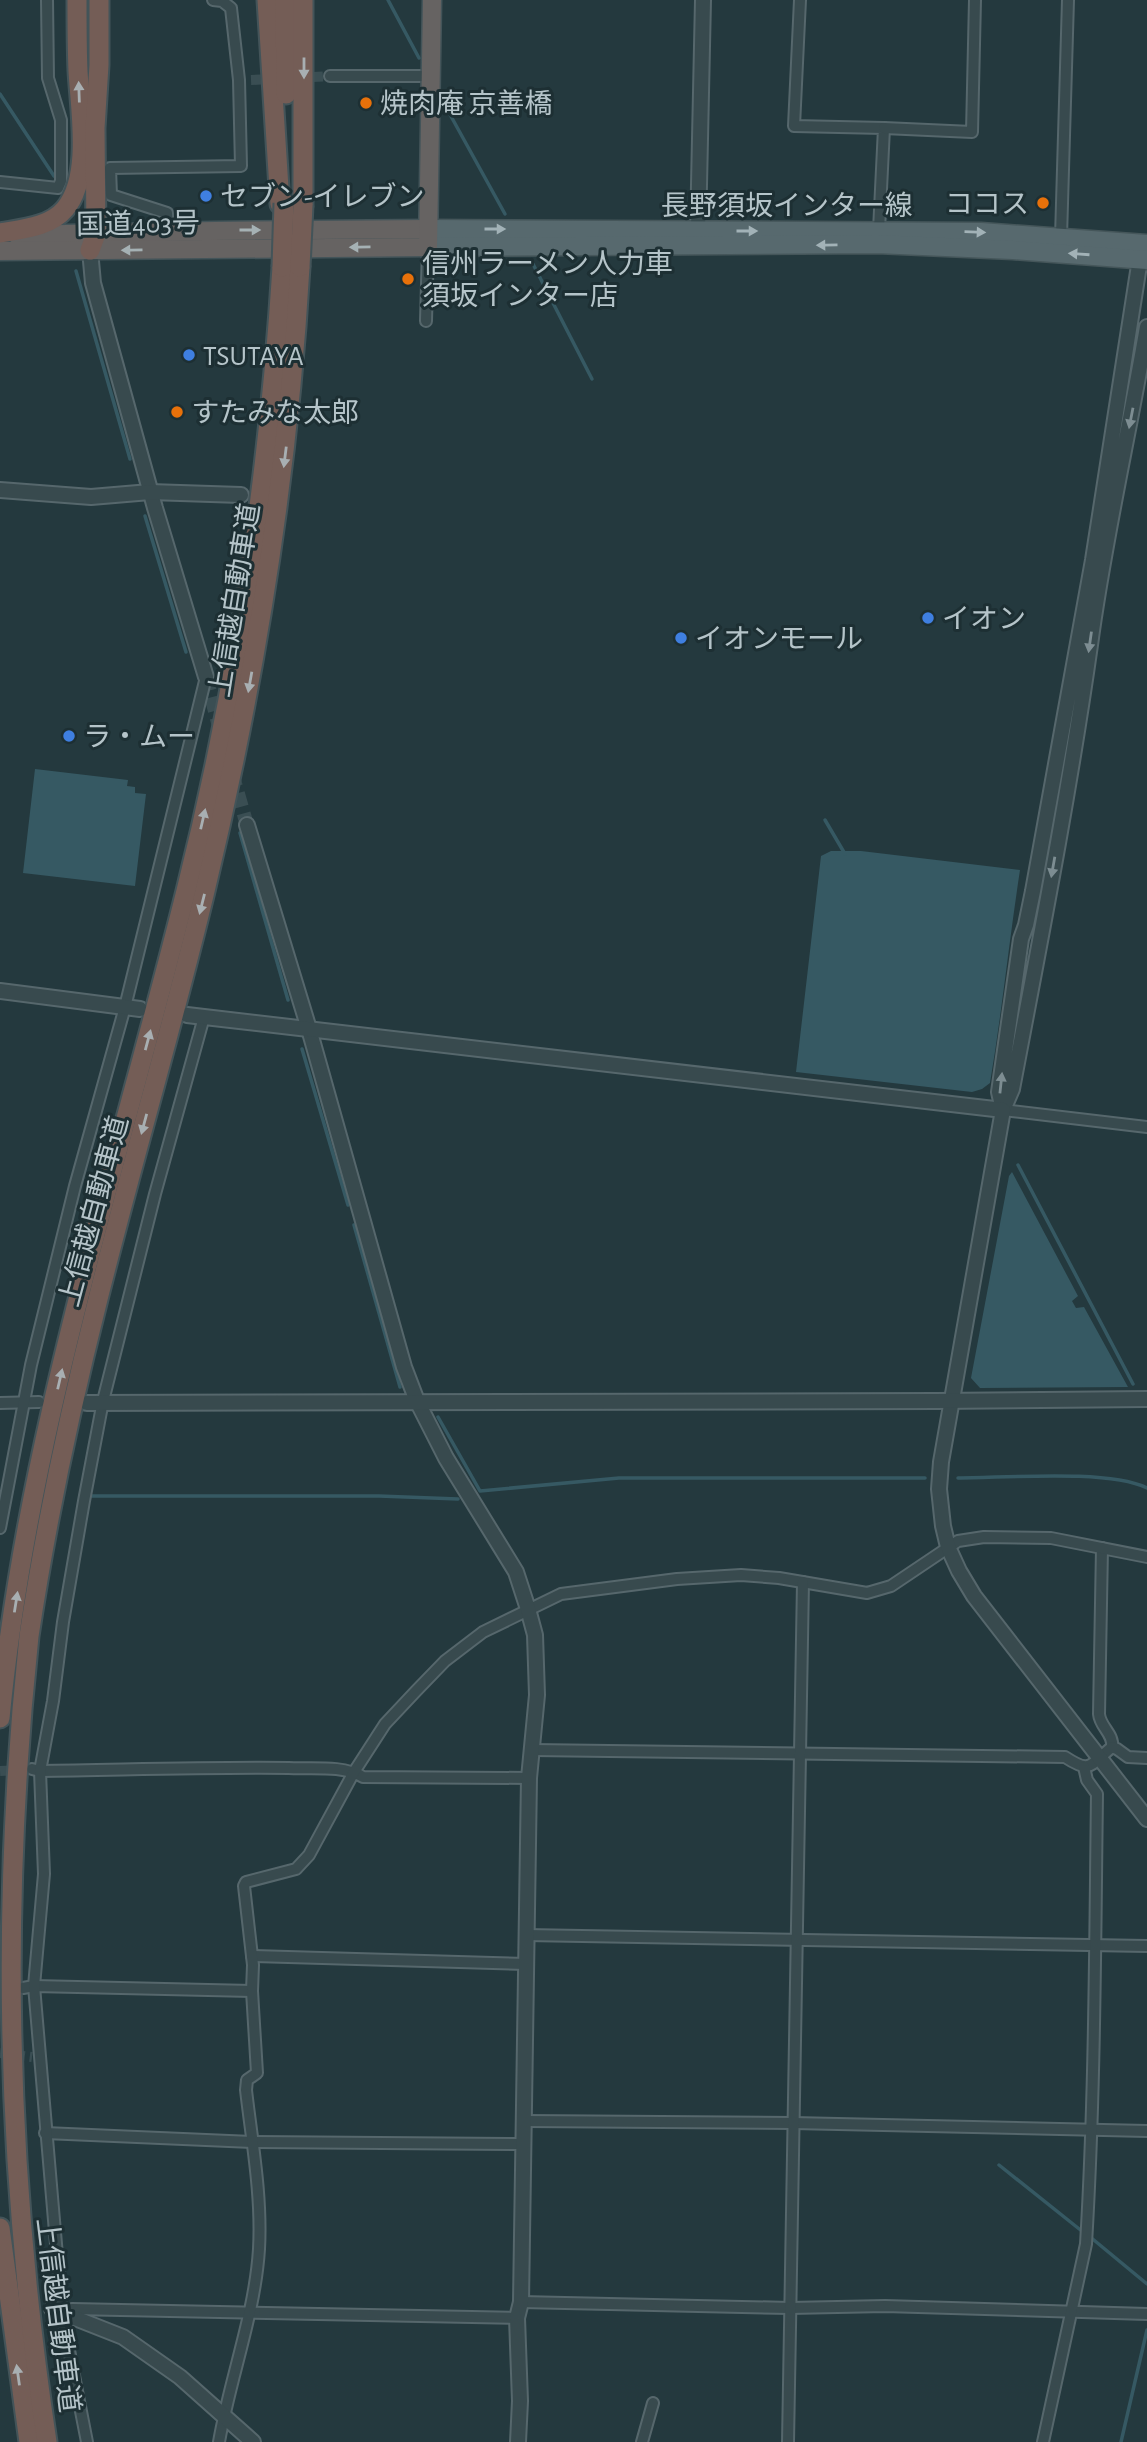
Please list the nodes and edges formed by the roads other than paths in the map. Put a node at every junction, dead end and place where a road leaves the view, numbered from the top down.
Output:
1 (47, 0) edge
2 (77, 0) edge
3 (99, 0) edge
4 (214, 0) edge
5 (267, 0) edge
6 (285, 0) edge
7 (303, 0) edge
8 (432, 0) edge
9 (703, 0) edge
10 (800, 0) edge
11 (975, 0) edge
12 (1068, 0) edge
13 (330, 76) tunnel mouth
14 (430, 76) junction
15 (884, 128) junction
16 (82, 155) junction
17 (0, 182) edge
18 (289, 204) junction
19 (879, 230) junction
20 (698, 231) junction
21 (168, 232) junction
22 (0, 234) edge
23 (1061, 237) junction
24 (427, 238) junction
25 (90, 239) junction
26 (0, 251) edge
27 (1145, 253) edge
28 (291, 267) junction
29 (426, 321) dead end
30 (1147, 327) edge
31 (0, 490) edge
32 (150, 492) junction
33 (241, 495) dead end
34 (206, 677) joint
35 (247, 825) tunnel mouth
36 (0, 991) edge
37 (125, 1007) junction
38 (140, 1009) dead end
39 (187, 1015) dead end
40 (204, 1017) junction
41 (309, 1029) junction
42 (1003, 1110) junction
43 (1147, 1127) edge
44 (1147, 1399) edge
45 (103, 1401) junction
46 (417, 1401) junction
47 (953, 1401) junction
48 (38, 1402) dead end
49 (0, 1403) edge
50 (24, 1403) junction
51 (87, 1403) dead end
52 (0, 1528) edge
53 (948, 1547) junction
54 (1102, 1548) junction
55 (1147, 1556) edge
56 (803, 1582) junction
57 (528, 1609) junction
58 (0, 1718) edge
59 (1112, 1747) junction
60 (532, 1750) junction
61 (801, 1755) junction
62 (1100, 1758) junction
63 (1147, 1758) edge
64 (1084, 1767) junction
65 (36, 1770) junction
66 (354, 1772) junction
67 (529, 1777) junction
68 (1147, 1819) edge
69 (526, 1935) junction
70 (797, 1940) junction
71 (1095, 1945) junction
72 (1147, 1945) edge
73 (252, 1956) junction
74 (526, 1964) junction
75 (28, 1987) junction
76 (252, 1991) junction
77 (524, 2121) junction
78 (793, 2123) junction
79 (1092, 2130) junction
80 (1147, 2131) edge
81 (45, 2133) junction
82 (252, 2142) junction
83 (524, 2144) junction
84 (0, 2228) edge
85 (521, 2302) junction
86 (790, 2308) junction
87 (57, 2311) junction
88 (1070, 2311) junction
89 (248, 2312) junction
90 (1147, 2314) edge
91 (517, 2318) junction
92 (653, 2403) dead end
93 (223, 2417) junction
94 (29, 2442) edge
95 (47, 2442) edge
96 (87, 2442) edge
97 (219, 2442) edge
98 (253, 2442) edge
99 (517, 2442) edge
100 (642, 2442) edge
101 (788, 2442) edge
102 (1043, 2442) edge

1 - 17 street
16 -> 2 highway
3 - 25 highway
4 - 21 street
5 - 18 highway
6 - 18 highway, 上信越自動車道
7 -> 18 highway, 上信越自動車道
8 - 14 highway
9 - 20 street
10 - 15 street
11 - 15 street
12 - 23 street
13 - 14 street
14 - 24 highway
15 - 19 street
16 - 22 highway
16 - 25 highway
18 - 28 highway, 上信越自動車道, bridge
20 -> 19 main road, 長野須坂インター線
19 -> 23 main road, 長野須坂インター線
24 -> 20 main road, 長野須坂インター線
21 -> 24 highway, 国道403号
21 - 25 highway, 国道403号
22 - 25 highway, 国道403号
23 - 27 main road, 長野須坂インター線
24 -> 25 highway, 国道403号
27 -> 24 main road, 長野須坂インター線
24 - 29 street
25 - 26 highway, 国道403号
25 - 32 street
42 -> 27 street
58 -> 28 highway, 上信越自動車道
28 -> 95 highway, 上信越自動車道
30 -> 42 street
31 - 32 street
32 - 33 street
32 - 34 street
34 - 37 street
35 - 41 street
36 - 37 street
37 - 38 street
37 - 50 street
39 - 40 street
40 - 41 street
40 - 45 street
41 - 42 street
41 - 46 street
42 - 43 street
42 - 47 street
44 - 47 street
45 - 46 street
45 - 51 street
45 - 65 street
46 - 47 street
46 - 57 street
47 - 53 street
48 - 50 street
49 - 50 street
50 - 52 street
53 - 54 street
53 - 56 street
53 - 62 street
54 - 55 street
54 - 59 street
56 - 57 street
56 - 61 street
57 - 60 street
57 - 66 street
59 - 62 street
59 - 63 street
60 - 61 street
60 - 67 street
61 - 64 street
61 - 70 street
62 - 64 street
62 - 68 street
64 - 71 street
65 - 66 street
65 - 75 street
66 - 67 street
66 - 73 street
67 - 69 street
69 - 70 street
69 - 74 street
70 - 71 street
70 - 78 street
71 - 72 street
71 - 79 street
73 - 74 street
73 - 76 street
74 - 77 street
75 - 76 street
75 - 81 street
76 - 82 street
77 - 78 street
77 - 83 street
78 - 79 street
78 - 86 street
79 - 80 street
79 - 88 street
81 - 82 street
81 - 87 street
82 - 83 street
82 - 89 street
83 - 85 street
94 -> 84 highway, 上信越自動車道
85 - 86 street
85 - 91 street
86 - 88 street
86 - 101 street
87 - 89 street
87 - 93 street
87 - 96 street
88 - 90 street
88 - 102 street
89 - 91 street
89 - 93 street
91 - 99 street
92 - 100 street
93 - 97 street
93 - 98 street

